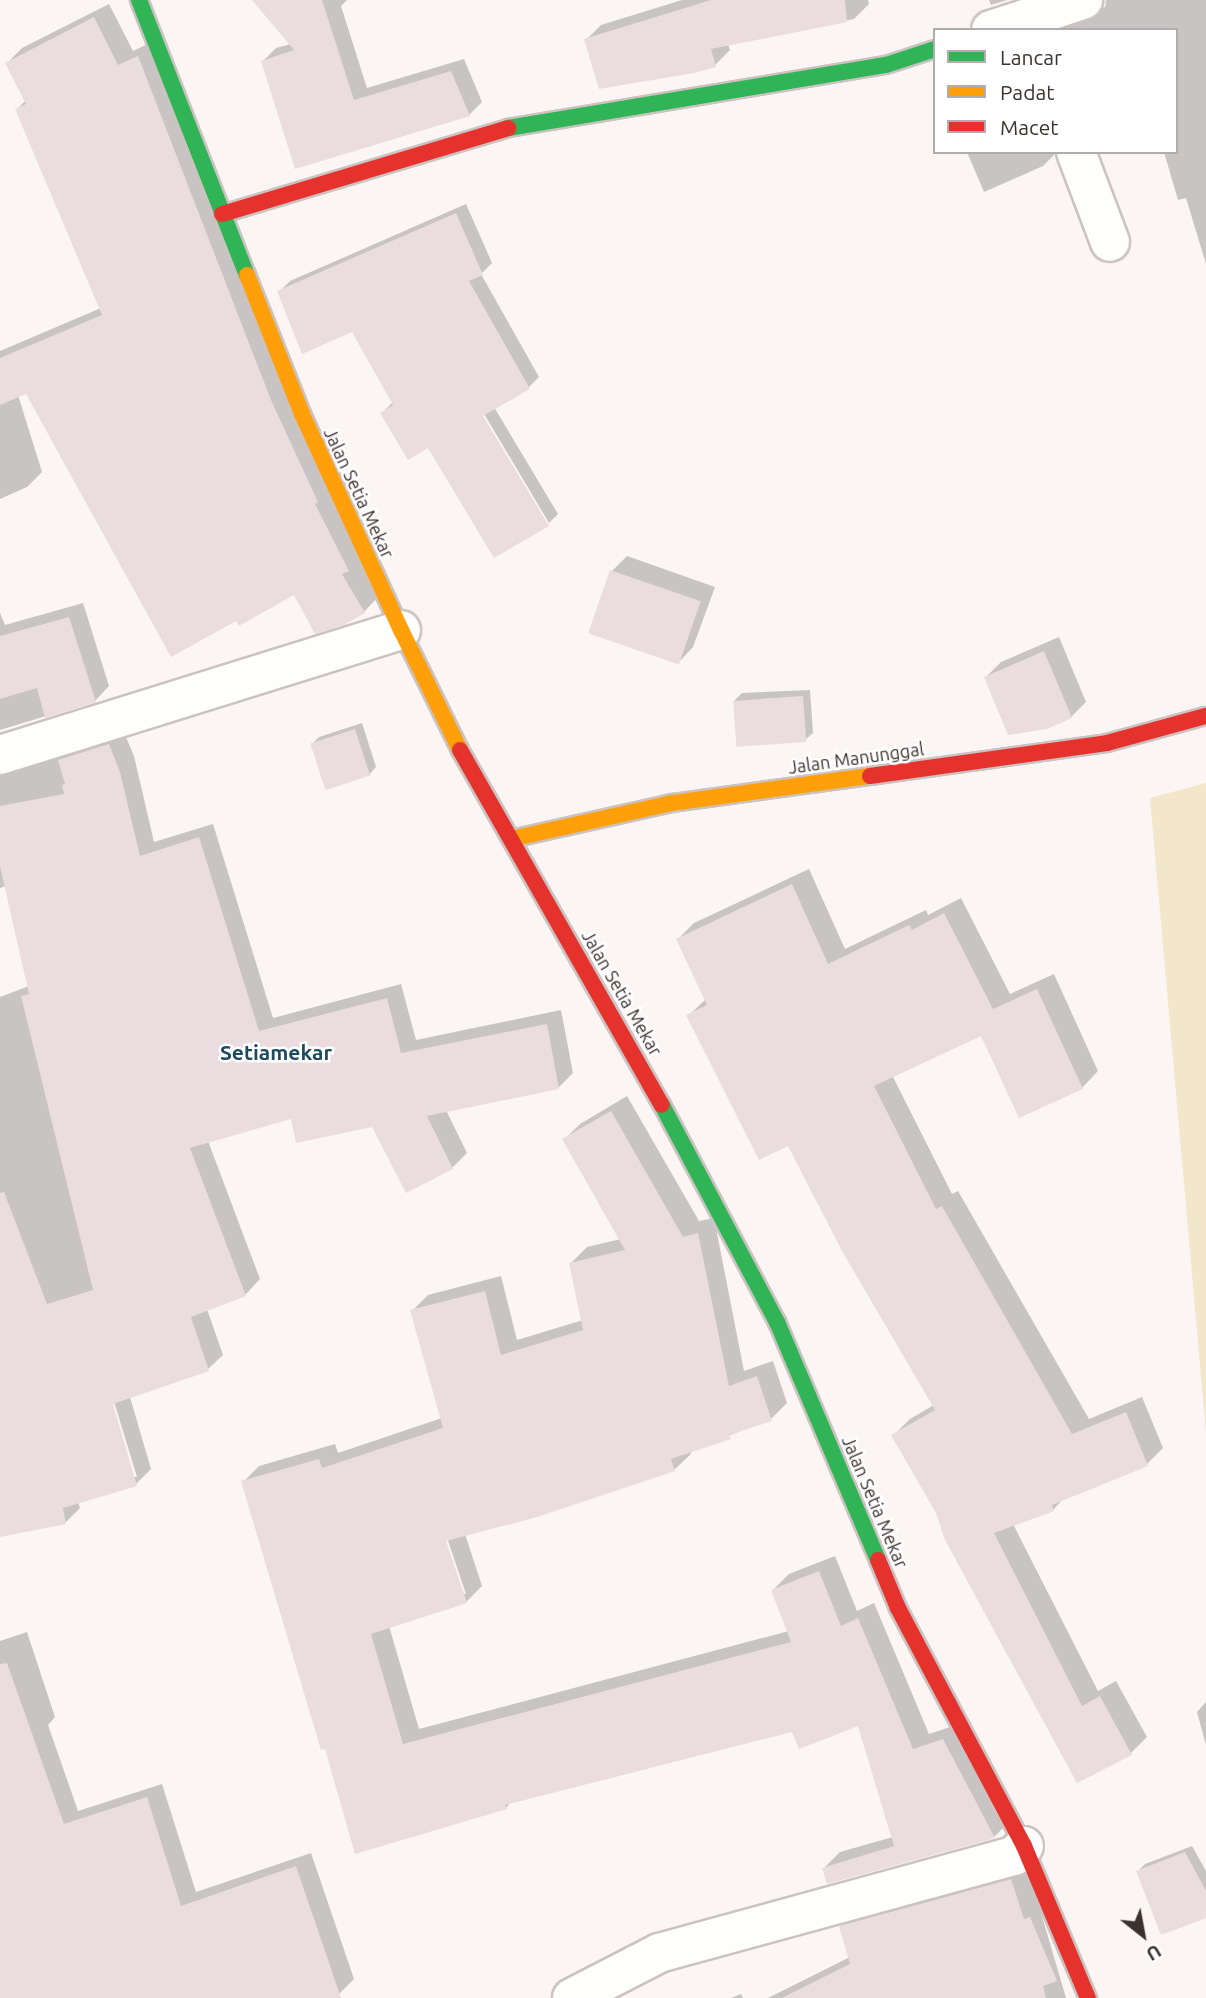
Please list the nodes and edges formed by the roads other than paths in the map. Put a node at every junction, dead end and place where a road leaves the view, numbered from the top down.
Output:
1 (139, 0) edge
2 (1083, 0) edge
3 (1015, 26) edge
4 (933, 50) edge
5 (1077, 154) edge
6 (222, 214) junction
7 (1110, 242) dead end
8 (401, 630) junction
9 (1206, 716) edge
10 (0, 755) edge
11 (511, 839) junction
12 (1024, 1846) junction
13 (572, 1998) edge
14 (1088, 1998) edge

1 - 6 street, Jalan Setia Mekar
2 - 3 street
4 - 6 street
5 - 7 street
6 - 8 street, Jalan Setia Mekar
8 - 10 street
8 - 11 street, Jalan Setia Mekar
9 - 11 street, Jalan Manunggal
11 - 12 street, Jalan Setia Mekar
12 - 13 street
12 - 14 street, Jalan Setia Mekar

